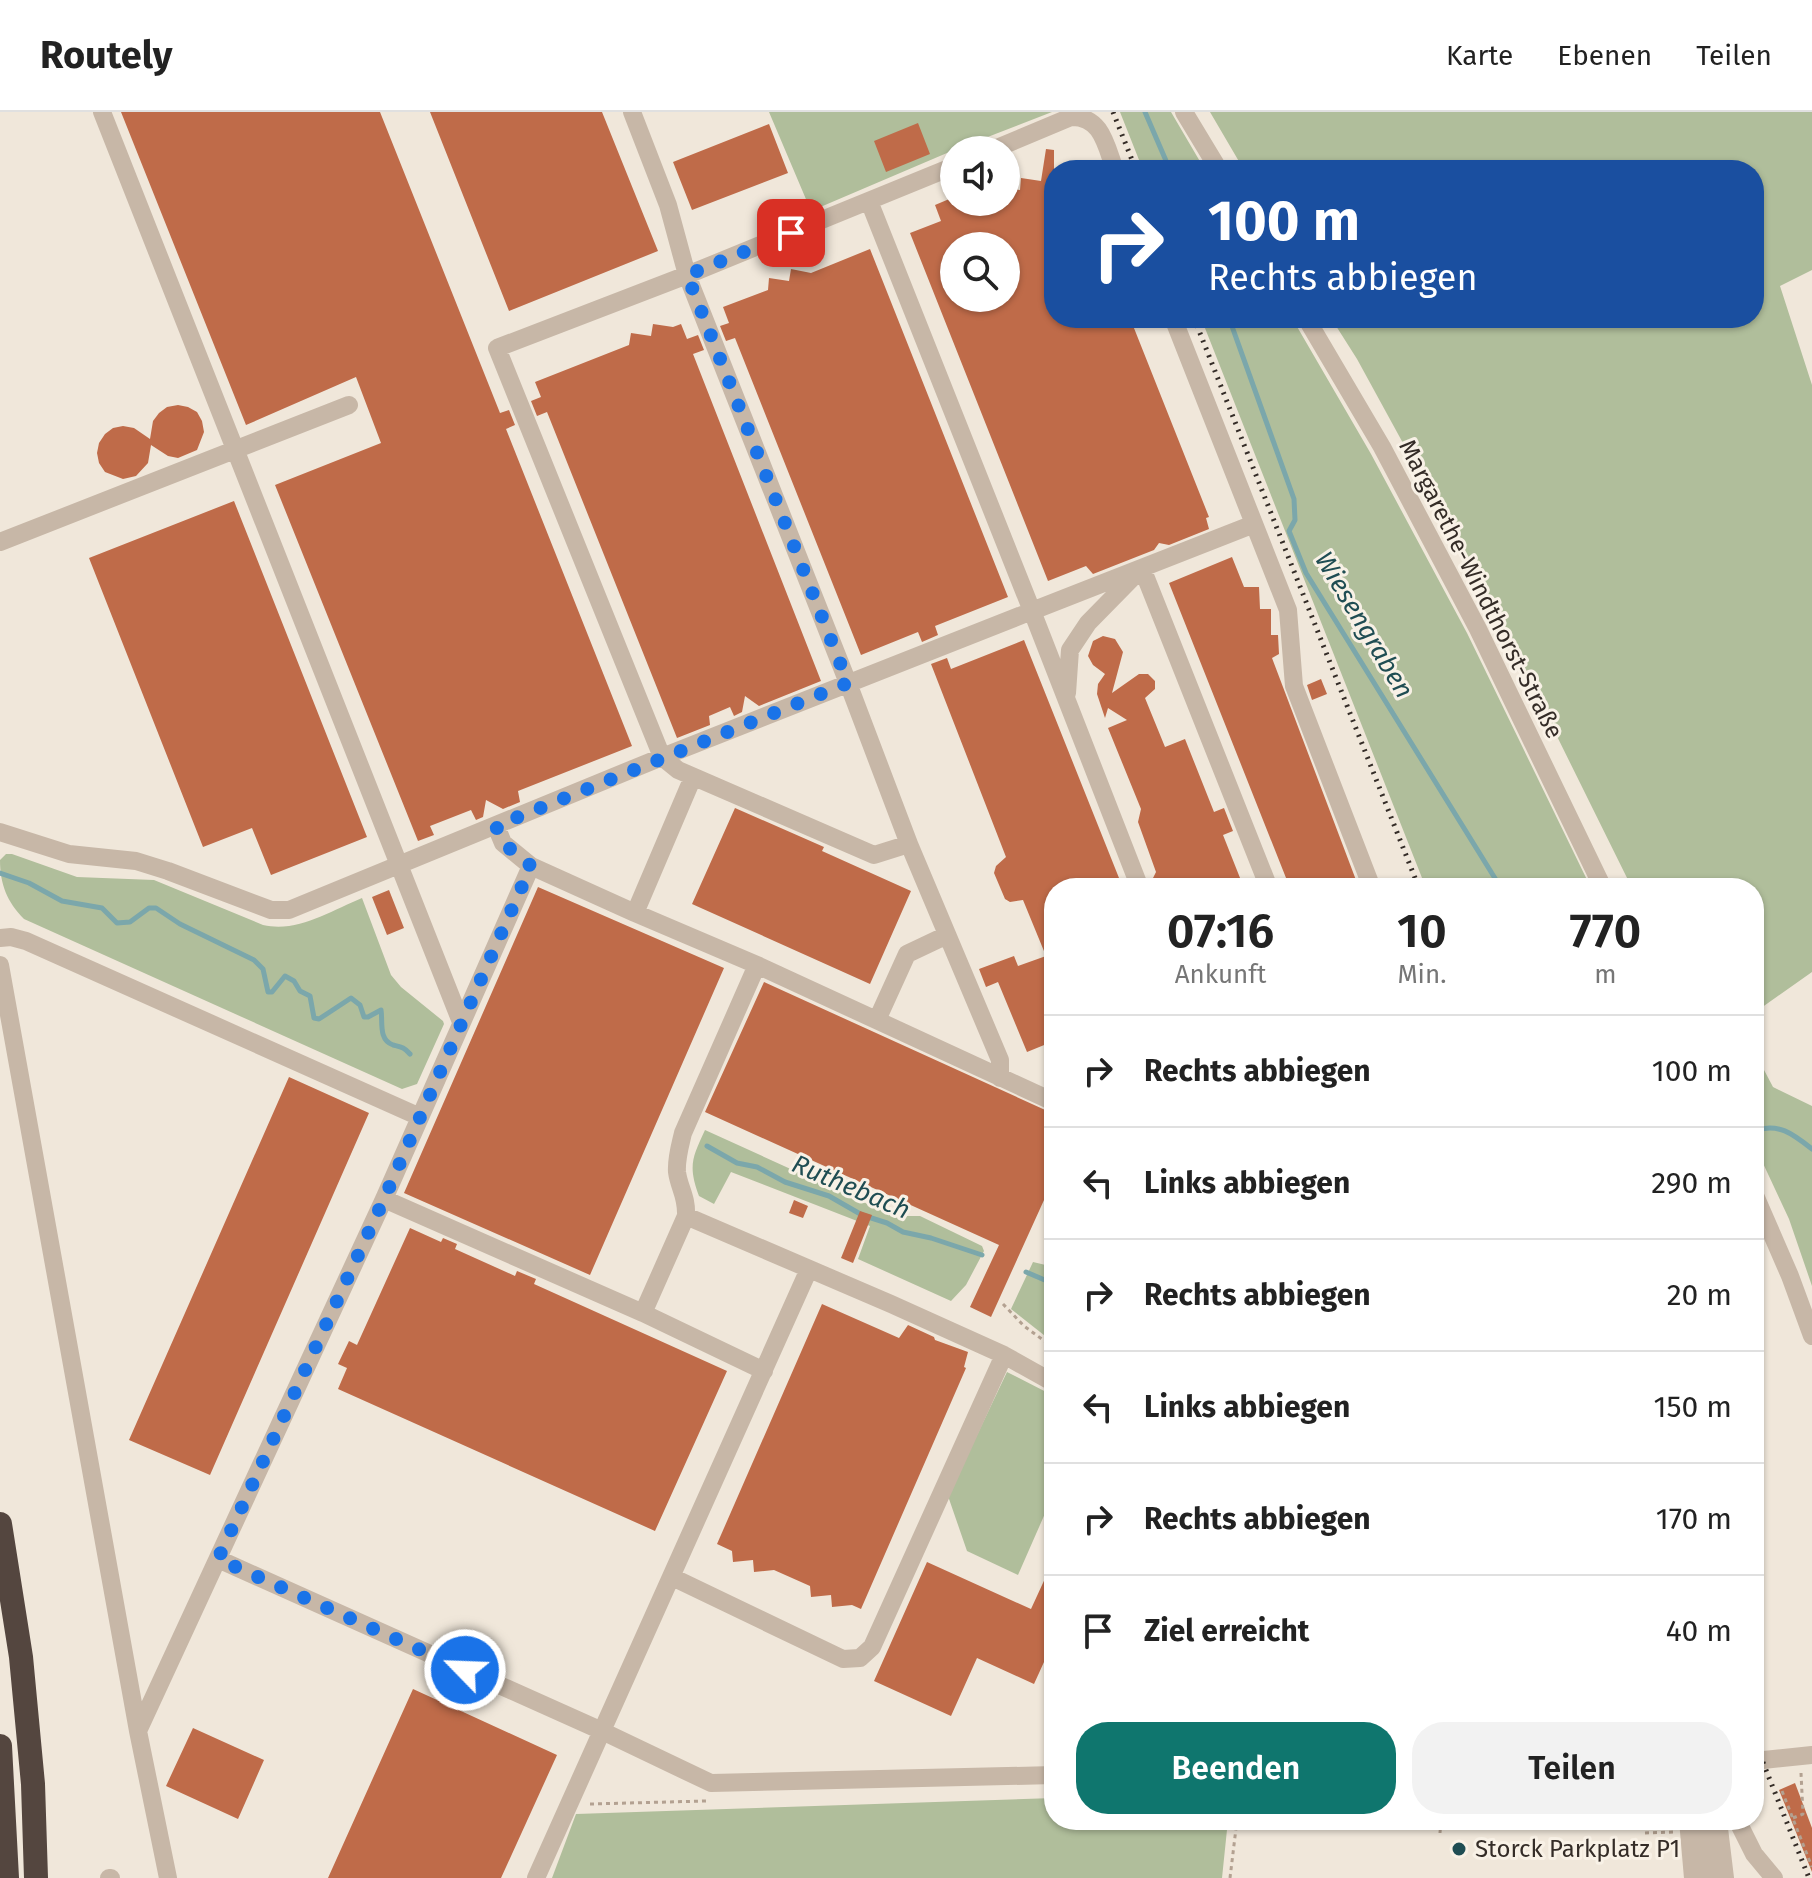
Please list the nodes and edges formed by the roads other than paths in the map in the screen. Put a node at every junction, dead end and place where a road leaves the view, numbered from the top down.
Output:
1 (102, 112) edge
2 (632, 112) edge
3 (1184, 112) edge
4 (1020, 138) edge
5 (1111, 160) edge
6 (1213, 160) edge
7 (940, 172) edge
8 (869, 201) junction
9 (687, 275) junction
10 (1177, 328) edge
11 (1312, 328) edge
12 (349, 405) dead end
13 (235, 450) junction
14 (1254, 524) junction
15 (0, 542) edge
16 (1142, 568) junction
17 (1032, 611) junction
18 (848, 683) junction
19 (1067, 697) junction
20 (662, 757) junction
21 (693, 777) junction
22 (496, 826) junction
23 (0, 832) edge
24 (909, 844) junction
25 (399, 866) junction
26 (531, 866) junction
27 (1136, 878) edge
28 (1265, 878) edge
29 (1368, 878) edge
30 (1598, 878) edge
31 (635, 913) junction
32 (945, 936) junction
33 (0, 938) edge
34 (0, 965) edge
35 (757, 965) junction
36 (877, 1020) junction
37 (461, 1022) junction
38 (1000, 1078) junction
39 (1044, 1098) edge
40 (420, 1117) junction
41 (384, 1199) junction
42 (686, 1216) junction
43 (1764, 1216) edge
44 (809, 1269) junction
45 (643, 1313) junction
46 (1812, 1336) edge
47 (1004, 1355) junction
48 (764, 1371) junction
49 (1044, 1377) edge
50 (0, 1524) edge
51 (218, 1559) junction
52 (672, 1577) junction
53 (138, 1731) junction
54 (602, 1731) junction
55 (0, 1746) edge
56 (1812, 1755) edge
57 (1764, 1760) edge
58 (1044, 1775) edge
59 (1685, 1830) edge
60 (1703, 1830) edge
61 (1719, 1830) edge
62 (1742, 1830) edge
63 (7, 1878) edge
64 (36, 1878) edge
65 (168, 1878) edge
66 (536, 1878) edge
67 (1693, 1878) edge
68 (1709, 1878) edge
69 (1725, 1878) edge
70 (1774, 1878) edge

1 - 13 street
2 - 9 street
3 - 6 street
4 - 5 street
7 - 8 street
8 - 9 street
8 - 17 street
9 - 18 street
9 - 20 street
10 - 14 street
11 - 30 street, Margarethe-Windthorst-Straße
12 - 13 street
13 - 15 street
13 - 25 street
14 - 16 street
14 - 29 street
16 - 17 street
16 - 19 street
16 - 28 street
17 - 18 street
17 - 19 street
18 - 20 street
18 - 24 street
19 - 27 street
20 - 21 street
20 - 22 street
21 - 24 street
21 - 31 street
22 - 25 street
22 - 26 street
23 - 25 street
24 - 32 street
25 - 37 street
26 - 31 street
26 - 37 street
31 - 35 street
32 - 36 street
32 - 38 street
33 - 40 street
34 - 53 street
35 - 36 street
35 - 42 street
36 - 38 street
37 - 40 street
38 - 39 street
40 - 41 street
41 - 45 street
41 - 51 street
42 - 44 street
42 - 45 street
43 - 46 street
44 - 47 street
44 - 48 street
45 - 48 street
47 - 49 street
47 - 52 street
48 - 52 street
50 - 64 highway
51 - 53 street
51 - 54 street
52 - 54 street
53 - 65 street
54 - 58 street
54 - 66 street
55 - 63 highway
56 - 57 street
59 - 67 street
60 - 68 street
61 - 69 street
62 - 70 street

